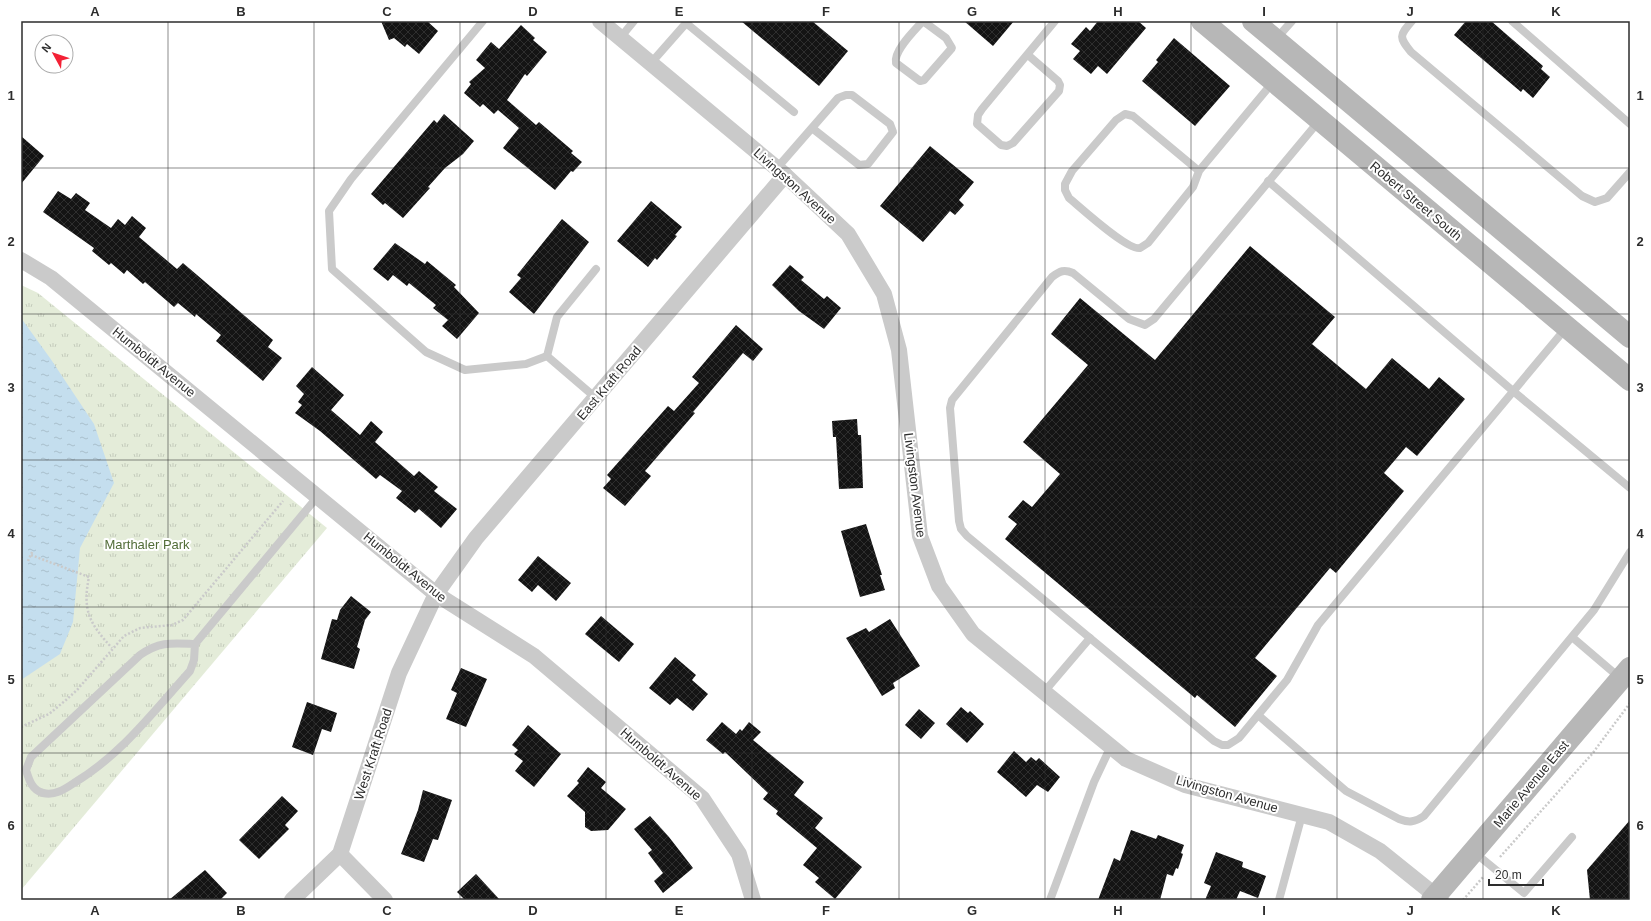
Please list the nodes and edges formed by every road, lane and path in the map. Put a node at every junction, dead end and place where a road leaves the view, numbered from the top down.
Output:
1 (483, 21) edge
2 (600, 21) edge
3 (634, 21) edge
4 (923, 21) edge
5 (1055, 21) edge
6 (1202, 21) edge
7 (1292, 21) edge
8 (1412, 21) edge
9 (1512, 21) edge
10 (687, 22) edge
11 (1257, 22) edge
12 (620, 38) junction
13 (1276, 40) junction
14 (1028, 54) junction
15 (651, 63) junction
16 (1274, 81) junction
17 (794, 112) dead end
18 (1320, 120) junction
19 (1630, 124) edge
20 (812, 128) junction
21 (1199, 171) junction
22 (781, 172) junction
23 (1630, 172) edge
24 (1268, 182) junction
25 (21, 260) edge
26 (596, 269) dead end
27 (1567, 327) junction
28 (1630, 337) edge
29 (546, 356) junction
30 (1630, 380) edge
31 (1514, 391) junction
32 (596, 398) junction
33 (1630, 488) edge
34 (318, 496) junction
35 (283, 501) dead end
36 (33, 550) dead end
37 (1630, 552) edge
38 (31, 555) junction
39 (28, 561) dead end
40 (436, 594) junction
41 (1572, 637) junction
42 (1090, 638) junction
43 (195, 644) junction
44 (113, 648) junction
45 (1625, 674) edge
46 (1044, 692) junction
47 (1630, 703) edge
48 (1258, 715) junction
49 (21, 727) edge
50 (1111, 746) junction
51 (1302, 815) junction
52 (1572, 837) dead end
53 (1473, 852) junction
54 (340, 854) junction
55 (1492, 867) junction
56 (1437, 898) edge
57 (292, 900) edge
58 (385, 900) edge
59 (753, 900) edge
60 (1050, 900) edge
61 (1278, 900) edge
62 (1463, 900) edge

1 - 29 lane
2 - 12 street, Livingston Avenue
3 - 12 lane
4 - 4 lane
5 - 14 lane
6 - 16 main road, Robert Street South
7 - 13 lane
8 - 23 lane
9 - 19 lane
10 - 15 lane
10 - 17 lane
11 - 13 main road
12 - 15 street, Livingston Avenue
13 - 28 main road
14 - 14 lane
15 - 22 street, Livingston Avenue
16 - 18 main road, Robert Street South
16 - 21 lane
18 - 24 lane
18 - 27 main road, Robert Street South
20 - 20 lane
20 - 22 lane
21 - 21 lane
22 - 32 street, East Kraft Road
22 - 46 street, Livingston Avenue
24 - 31 lane
24 - 42 lane
25 - 34 street, Humboldt Avenue
26 - 29 lane
27 - 30 main road, Robert Street South
27 - 31 lane
29 - 32 lane
31 - 33 lane
31 - 48 lane
32 - 40 street, East Kraft Road
34 - 40 street, Humboldt Avenue
34 - 43 lane
35 - 44 path
36 - 38 path
37 - 41 lane
38 - 39 path
38 - 44 path
40 - 54 street, West Kraft Road
40 - 59 street, Humboldt Avenue
41 - 45 lane
41 - 48 lane
42 - 46 lane
42 - 48 lane
43 - 43 lane
44 - 49 path
45 - 53 main road, Marie Avenue East
46 - 50 street, Livingston Avenue
47 - 55 path
50 - 51 street, Livingston Avenue
50 - 60 lane
51 - 56 street, Livingston Avenue
51 - 61 lane
52 - 55 lane
53 - 55 lane
53 - 56 main road, Marie Avenue East
54 - 57 street, West Kraft Road
54 - 58 street
55 - 62 path

